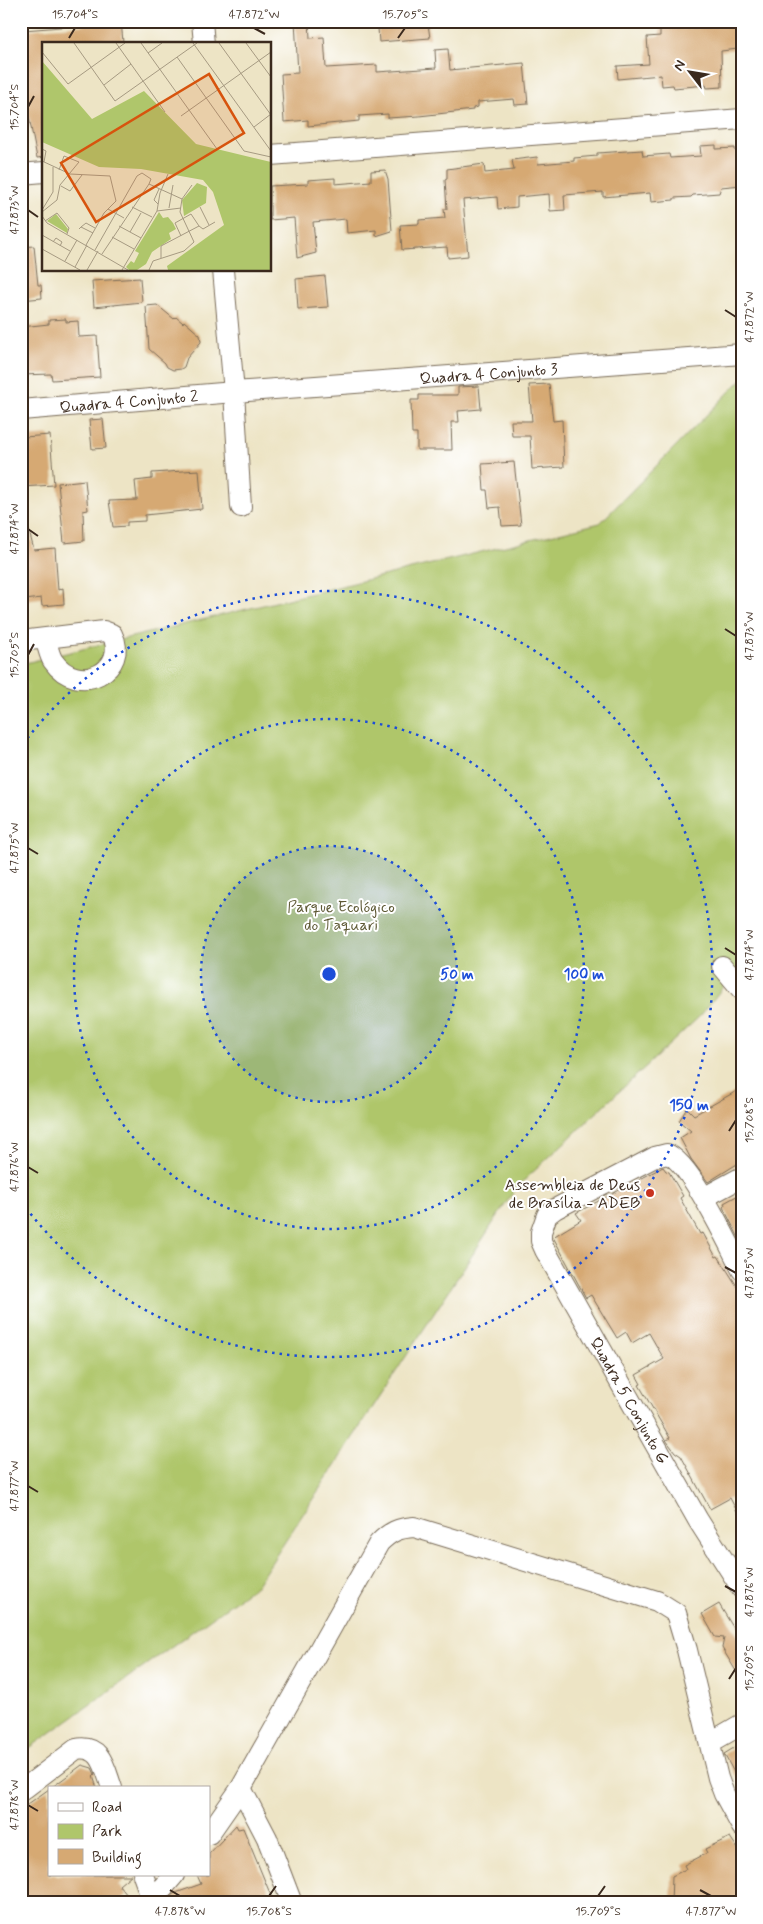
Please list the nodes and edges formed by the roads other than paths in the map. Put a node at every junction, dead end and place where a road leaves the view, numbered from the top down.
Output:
1 (202, 21) edge
2 (204, 42) edge
3 (742, 118) edge
4 (271, 155) edge
5 (42, 172) edge
6 (21, 174) edge
7 (223, 271) edge
8 (742, 354) edge
9 (234, 392) junction
10 (21, 410) edge
11 (241, 507) dead end
12 (45, 639) dead end
13 (21, 641) edge
14 (722, 966) dead end
15 (742, 990) edge
16 (742, 1177) edge
17 (705, 1197) junction
18 (742, 1270) edge
19 (742, 1589) edge
20 (742, 1724) edge
21 (711, 1742) junction
22 (111, 1786) edge
23 (241, 1788) junction
24 (21, 1791) edge
25 (742, 1827) edge
26 (210, 1833) edge
27 (143, 1876) edge
28 (173, 1876) edge
29 (151, 1902) edge
30 (292, 1903) edge

1 - 2 street
3 - 4 street
5 - 6 street
7 - 9 street
8 - 9 street, Quadra 4 Conjunto 3
9 - 10 street, Quadra 4 Conjunto 2
9 - 11 street
12 - 13 street
14 - 15 street
16 - 17 street
17 - 18 street
17 - 19 street, Quadra 5 Conjunto G
20 - 21 street
21 - 23 street
21 - 25 street
22 - 24 street
23 - 26 street
23 - 30 street
27 - 29 street
28 - 29 street

